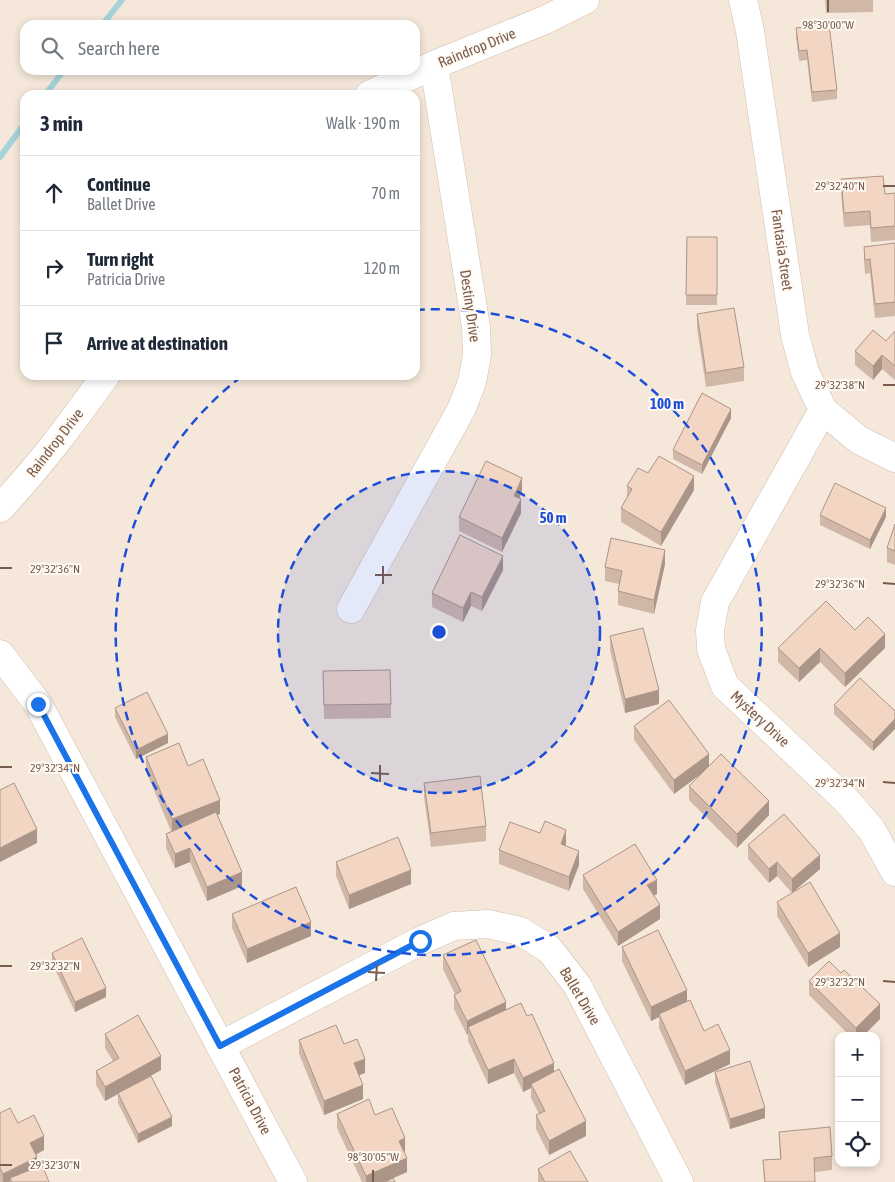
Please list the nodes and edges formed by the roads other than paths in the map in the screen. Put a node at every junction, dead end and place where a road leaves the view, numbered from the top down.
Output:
1 (585, 0) edge
2 (743, 0) edge
3 (434, 64) junction
4 (420, 71) edge
5 (411, 75) edge
6 (379, 90) edge
7 (102, 380) edge
8 (823, 410) junction
9 (895, 458) edge
10 (0, 508) edge
11 (351, 609) dead end
12 (0, 654) edge
13 (895, 872) edge
14 (220, 1046) junction
15 (293, 1182) edge
16 (679, 1182) edge

1 - 3 street, Raindrop Drive
2 - 8 street, Fantasia Street
3 - 4 street, Raindrop Drive
3 - 11 street, Destiny Drive
5 - 6 street, Raindrop Drive
7 - 10 street, Raindrop Drive
8 - 9 street, Fantasia Street
8 - 13 street, Mystery Drive
12 - 14 street, Patricia Drive
14 - 15 street, Patricia Drive
14 - 16 street, Ballet Drive

